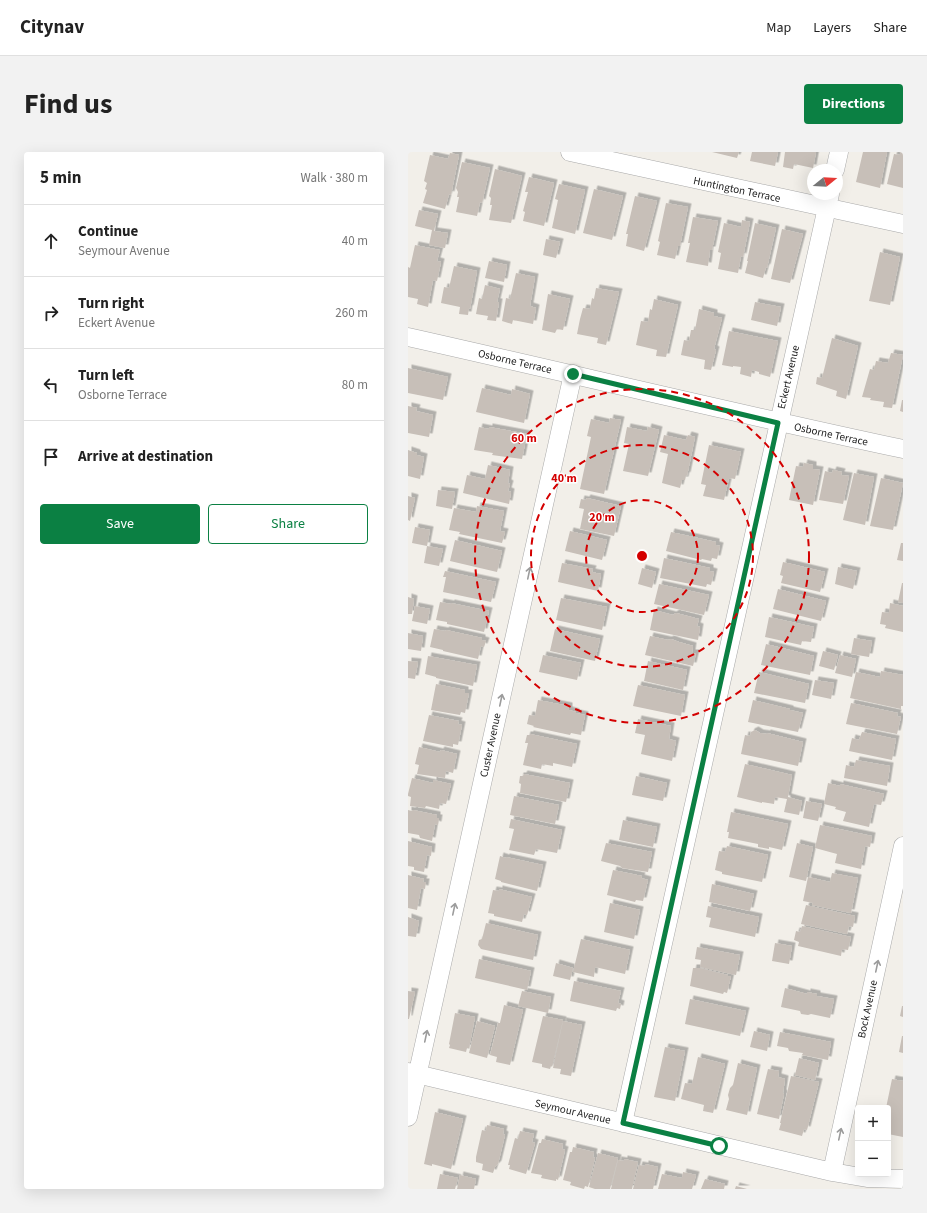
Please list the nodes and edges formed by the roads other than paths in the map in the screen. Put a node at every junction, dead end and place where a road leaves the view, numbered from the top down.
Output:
1 (570, 152) edge
2 (839, 152) edge
3 (836, 164) edge
4 (829, 201) edge
5 (903, 224) edge
6 (408, 337) edge
7 (573, 374) junction
8 (778, 423) junction
9 (903, 449) edge
10 (903, 846) edge
11 (413, 1073) edge
12 (408, 1118) edge
13 (623, 1123) junction
14 (832, 1172) junction
15 (903, 1179) edge

1 - 4 street, Huntington Terrace
2 - 3 street
4 - 5 street, Huntington Terrace
4 - 8 street, Eckert Avenue
6 - 7 street, Osborne Terrace
7 - 8 street, Osborne Terrace
11 -> 7 street, Custer Avenue
8 - 9 street, Osborne Terrace
8 - 13 street, Eckert Avenue
14 -> 10 street, Bock Avenue
11 - 12 street, Custer Avenue
11 - 13 street, Seymour Avenue
13 - 14 street, Seymour Avenue
14 - 15 street, Seymour Avenue

